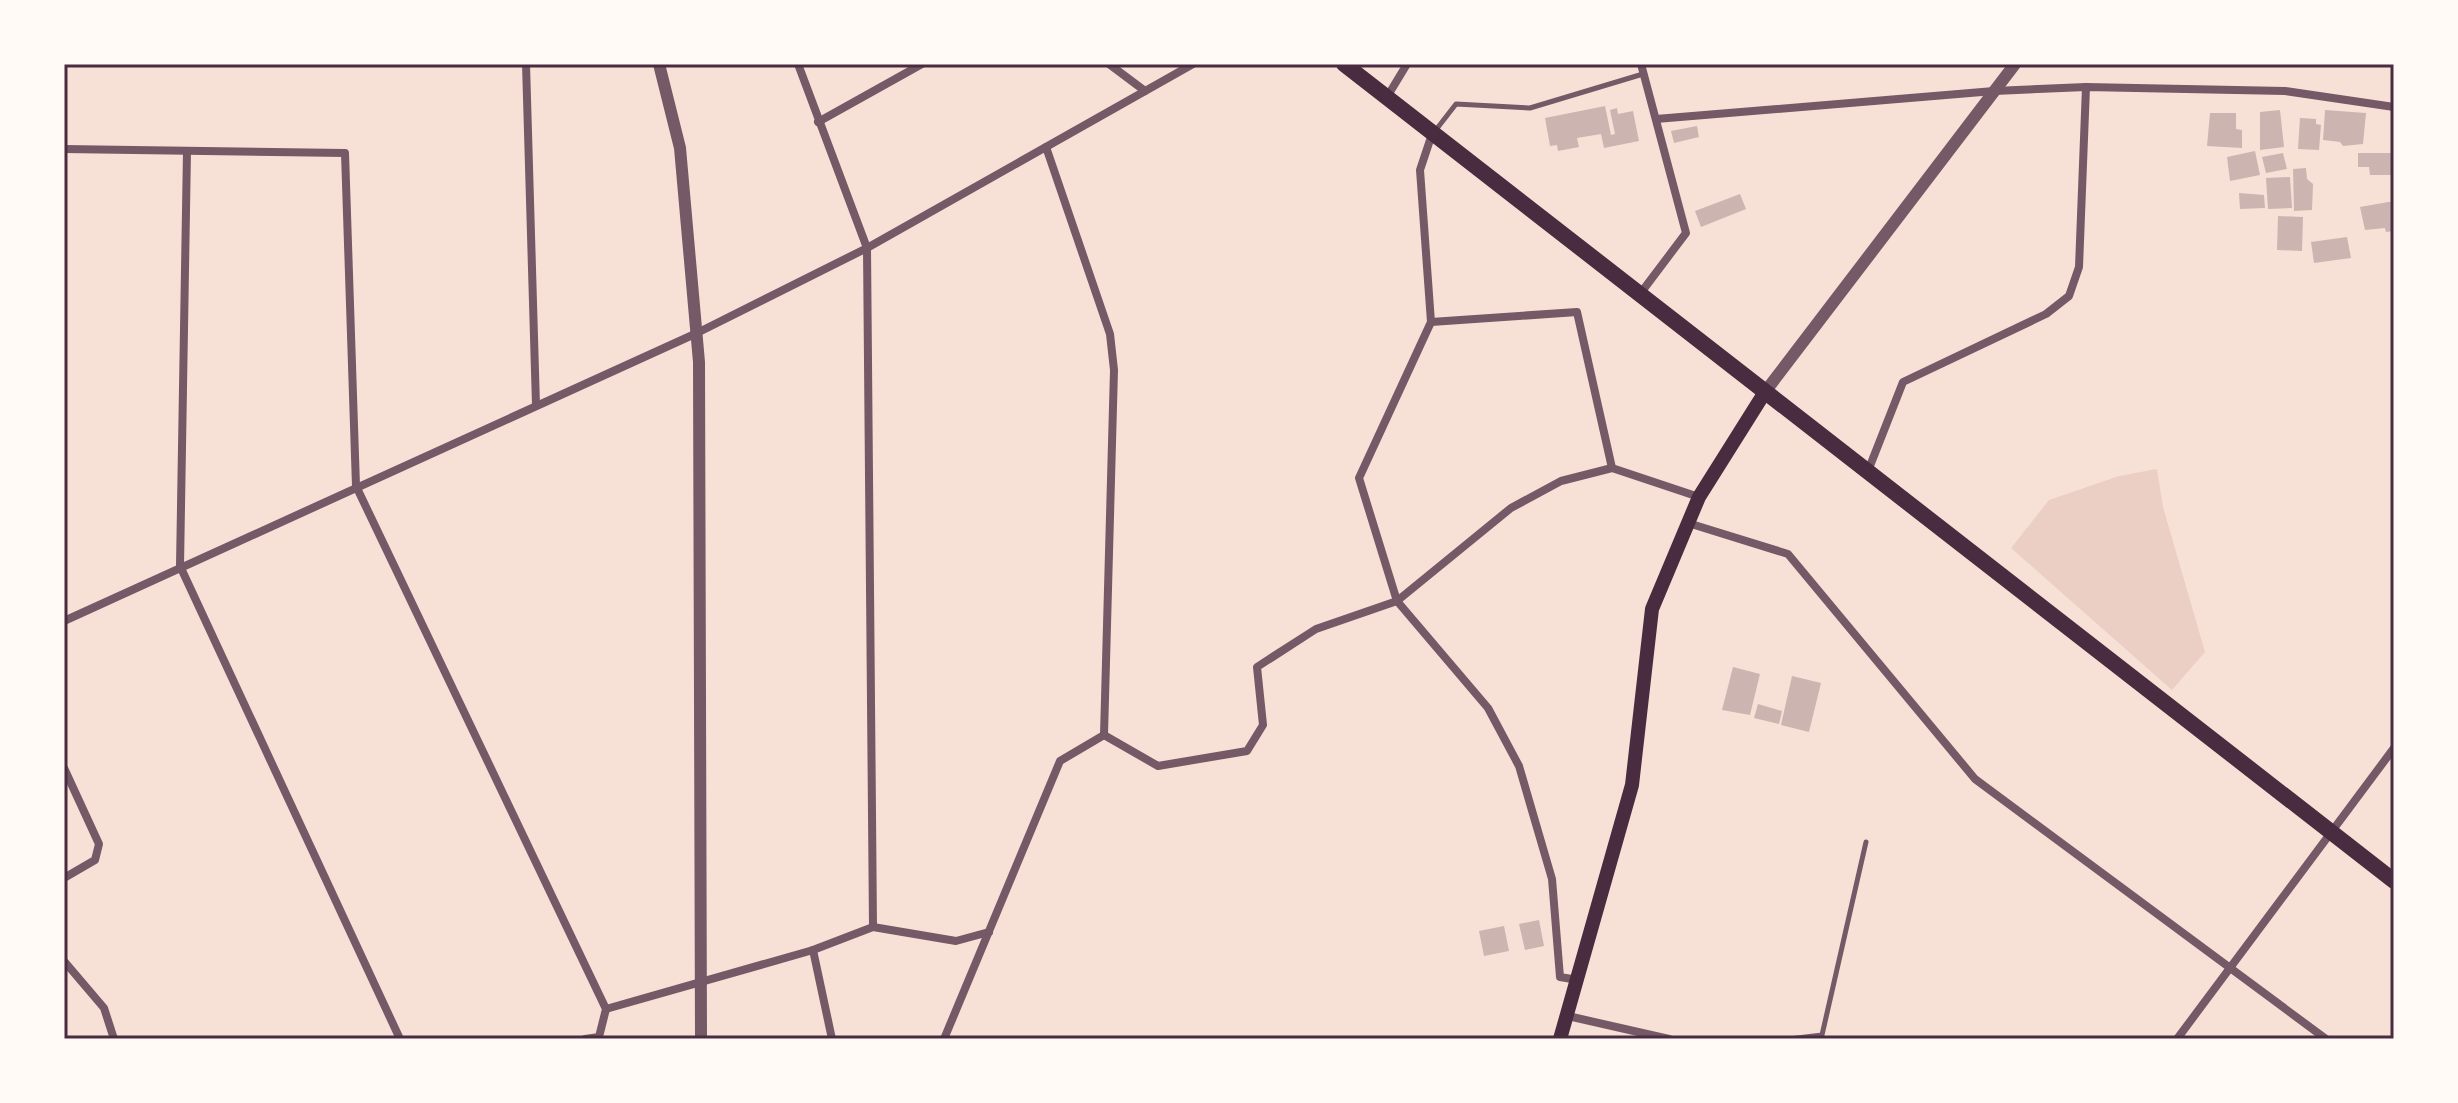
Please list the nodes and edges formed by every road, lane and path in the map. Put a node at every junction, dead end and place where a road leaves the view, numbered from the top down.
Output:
1 (526, 64) edge
2 (659, 64) edge
3 (798, 64) edge
4 (922, 64) edge
5 (1109, 64) edge
6 (1193, 64) edge
7 (1344, 64) edge
8 (1407, 64) edge
9 (2015, 64) edge
10 (1642, 69) edge
11 (2086, 87) junction
12 (1145, 91) junction
13 (1994, 91) junction
14 (1386, 98) junction
15 (2394, 107) edge
16 (1656, 119) junction
17 (818, 122) junction
18 (1432, 134) junction
19 (1046, 147) junction
20 (64, 149) edge
21 (187, 151) junction
22 (867, 248) junction
23 (1640, 294) junction
24 (1431, 322) junction
25 (697, 333) junction
26 (1765, 392) junction
27 (536, 405) junction
28 (1612, 468) junction
29 (1868, 471) junction
30 (356, 486) junction
31 (1699, 497) junction
32 (1688, 523) junction
33 (180, 566) junction
34 (1397, 601) junction
35 (64, 621) edge
36 (1104, 735) junction
37 (2394, 748) edge
38 (64, 768) edge
39 (2329, 834) junction
40 (1866, 842) dead end
41 (64, 878) edge
42 (2394, 881) edge
43 (873, 927) junction
44 (989, 932) junction
45 (813, 950) junction
46 (64, 961) edge
47 (2228, 969) junction
48 (1578, 980) junction
49 (701, 984) junction
50 (606, 1009) junction
51 (1568, 1016) junction
52 (114, 1039) edge
53 (400, 1039) edge
54 (585, 1039) edge
55 (701, 1039) edge
56 (832, 1039) edge
57 (944, 1039) edge
58 (1560, 1039) edge
59 (1669, 1039) edge
60 (1789, 1039) edge
61 (2177, 1039) edge
62 (2326, 1039) edge

1 - 27 street
2 - 25 street
3 - 17 street
4 - 17 street
5 - 12 street
6 - 12 street
7 - 14 highway
8 - 14 street
9 - 13 street
10 - 16 street
10 - 18 lane
11 - 13 street
11 - 15 street
11 - 29 street
12 - 19 street
13 - 16 street
13 - 26 street
14 - 18 highway
16 - 23 street
17 - 22 street
18 - 23 highway
18 - 24 street
19 - 22 street
19 - 36 street
20 - 21 street
21 - 30 street
21 - 33 street
22 - 25 street
22 - 43 street
23 - 26 highway
24 - 28 street
24 - 34 street
25 - 27 street
25 - 49 street
26 - 29 highway
26 - 31 main road
27 - 30 street
28 - 31 street
28 - 34 street
29 - 39 highway
30 - 33 street
30 - 50 street
31 - 32 main road
32 - 47 street
32 - 48 main road
33 - 35 street
33 - 53 street
34 - 36 street
34 - 48 street
36 - 44 street
37 - 39 street
38 - 41 street
39 - 42 highway
39 - 47 street
40 - 60 lane
43 - 44 street
43 - 45 street
44 - 57 street
45 - 49 street
45 - 56 street
46 - 52 street
47 - 61 street
47 - 62 street
48 - 51 main road
49 - 50 street
49 - 55 street
50 - 54 street
51 - 58 main road
51 - 59 street

